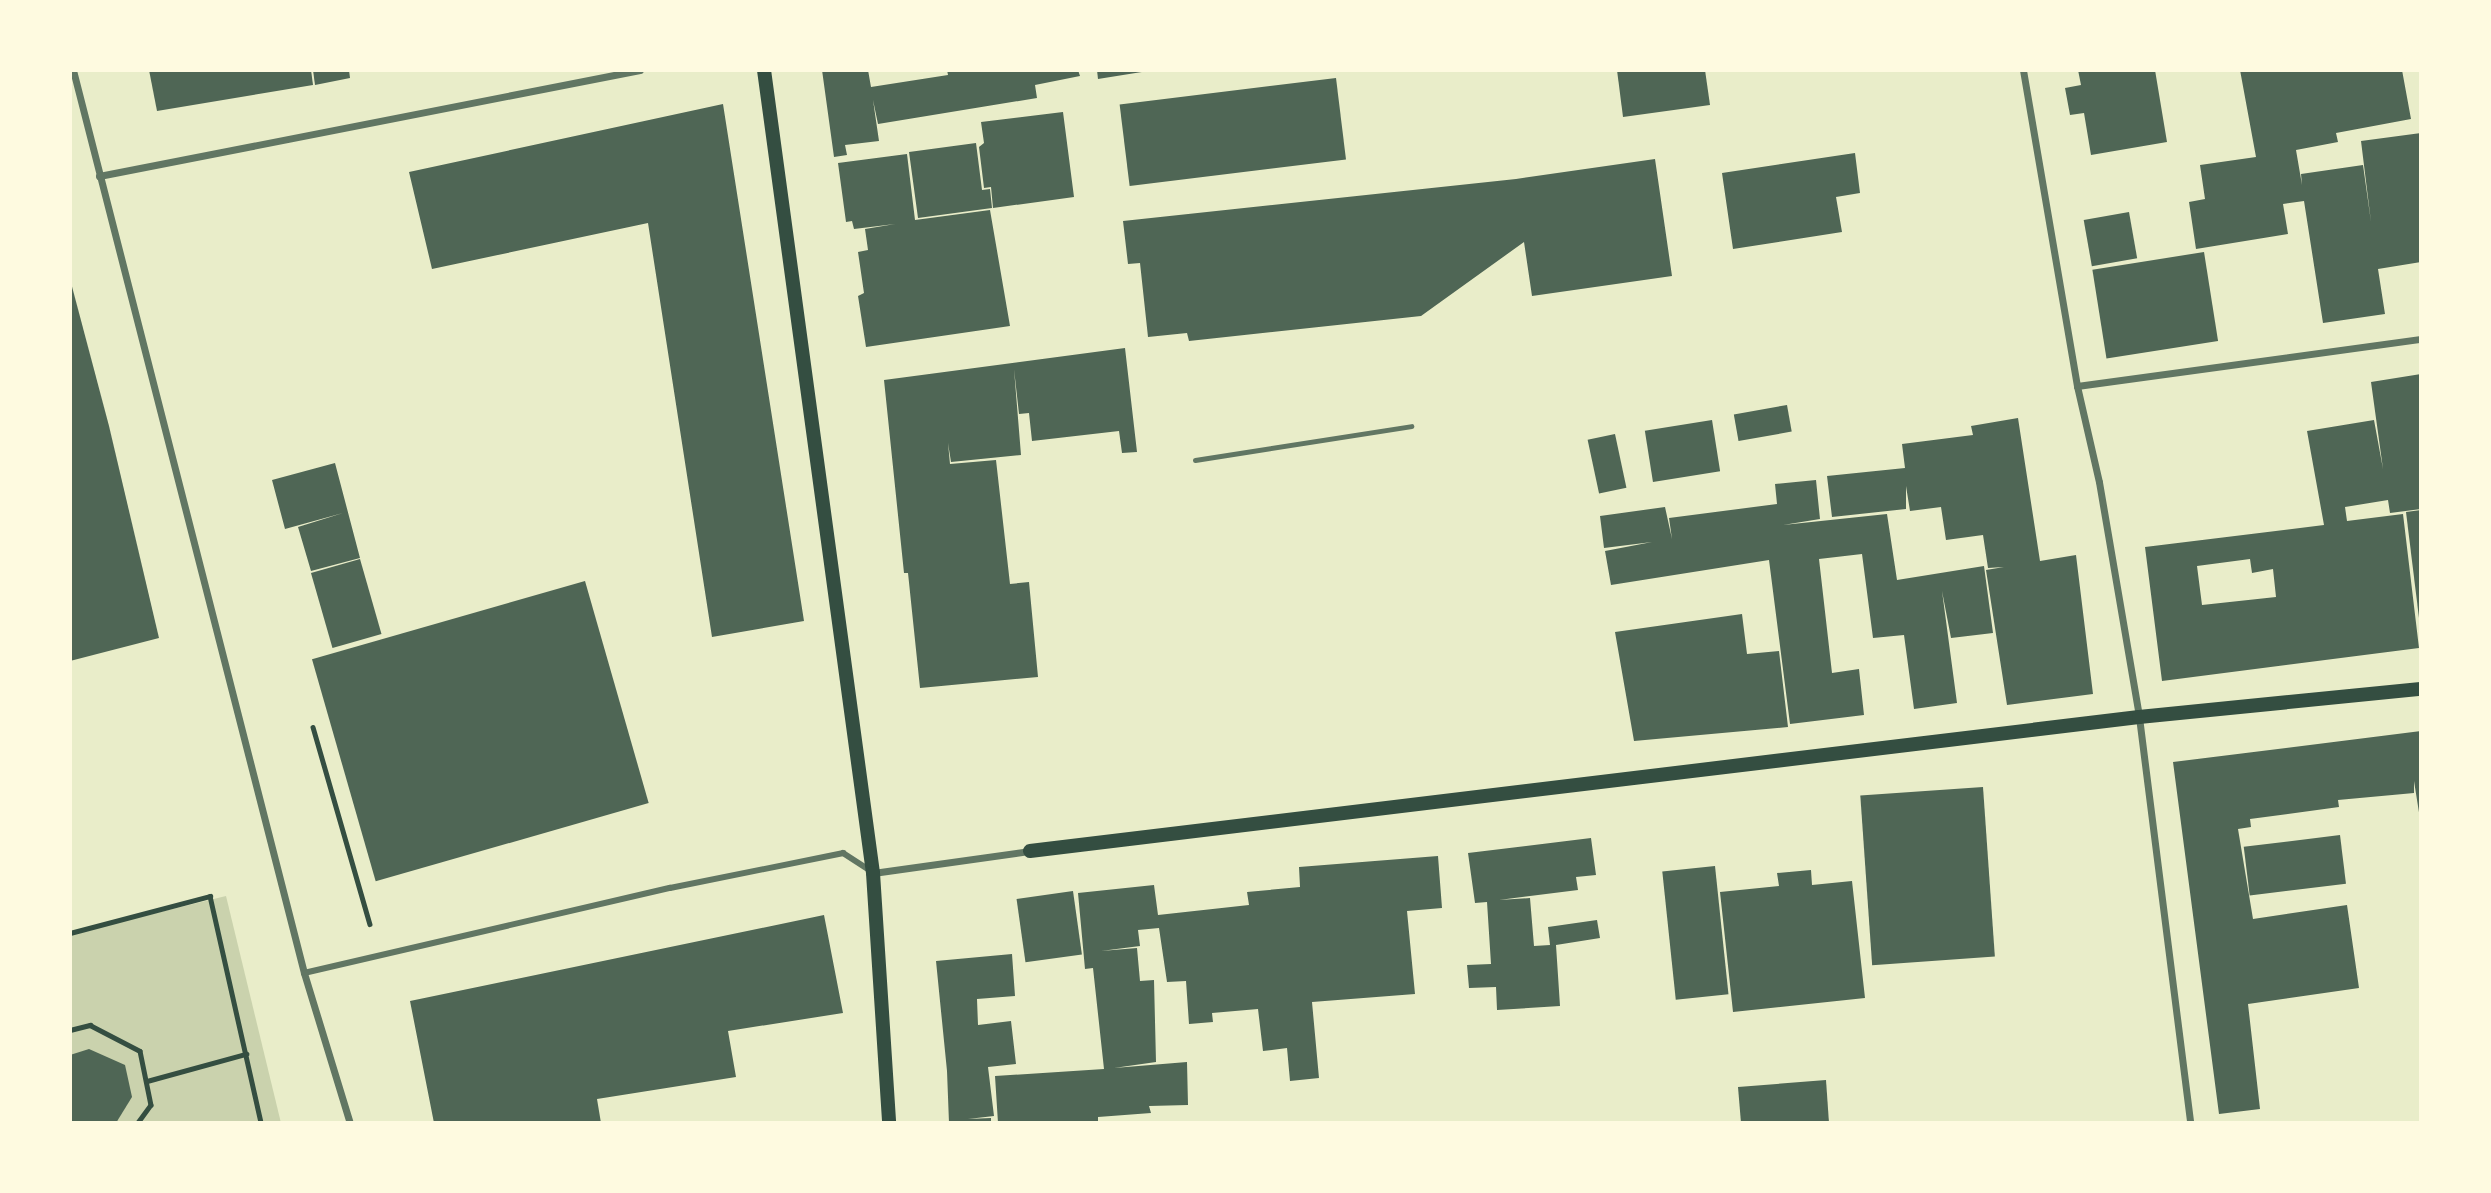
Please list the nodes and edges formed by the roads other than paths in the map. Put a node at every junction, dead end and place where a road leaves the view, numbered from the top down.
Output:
1 (73, 70) edge
2 (640, 70) edge
3 (764, 70) edge
4 (2023, 70) edge
5 (99, 176) junction
6 (2421, 339) edge
7 (2077, 386) junction
8 (1411, 426) dead end
9 (1195, 460) dead end
10 (2421, 689) edge
11 (2139, 716) junction
12 (1030, 851) joint
13 (873, 873) junction
14 (304, 974) junction
15 (350, 1123) edge
16 (889, 1123) edge
17 (2190, 1123) edge

1 - 5 street
2 - 5 street
3 - 13 main road
4 - 7 street
5 - 14 street
6 - 7 street
7 - 11 street
8 - 9 lane
10 - 11 main road
11 - 12 main road
11 - 17 street
12 - 13 street
13 - 14 street
13 - 16 main road
14 - 15 street

